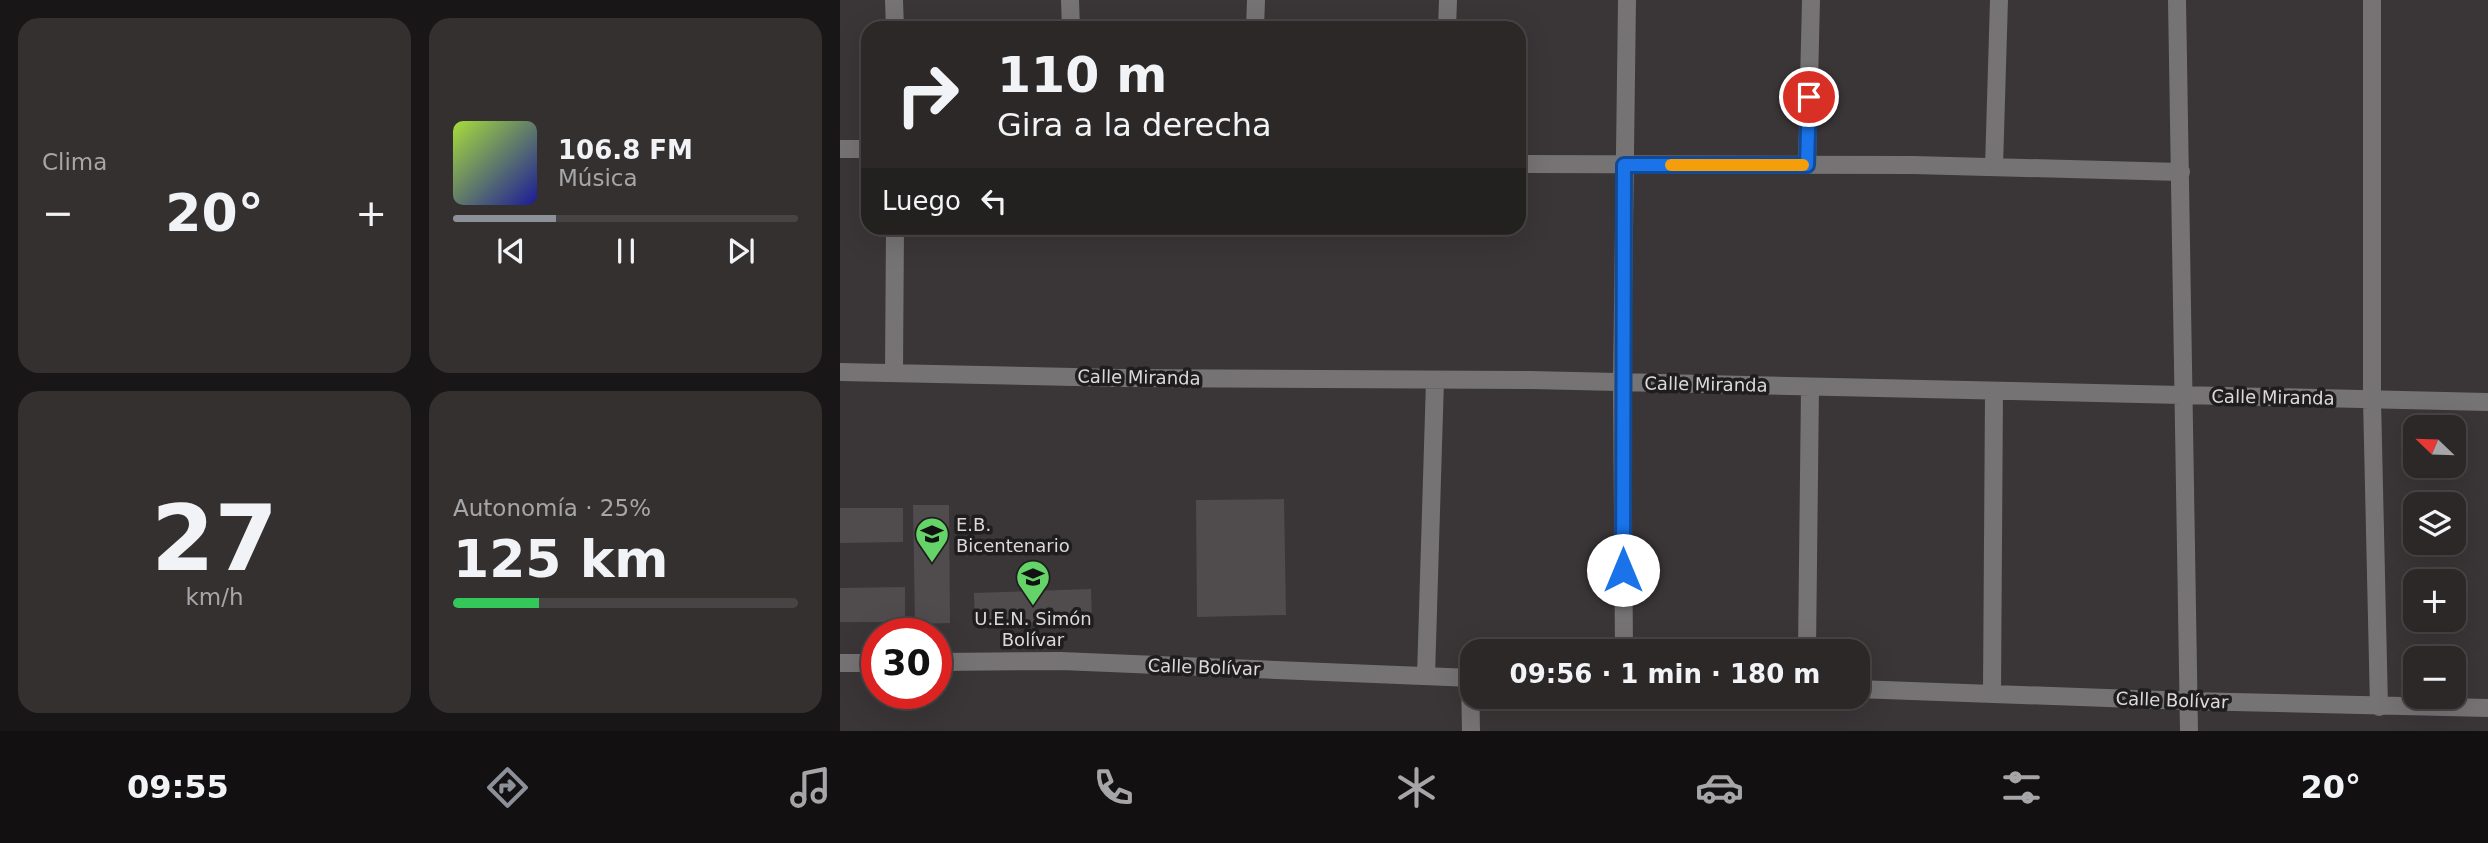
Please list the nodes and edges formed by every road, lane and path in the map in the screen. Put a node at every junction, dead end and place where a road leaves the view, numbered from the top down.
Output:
1 (894, 0) edge
2 (1070, 0) edge
3 (1256, 0) edge
4 (1447, 0) edge
5 (1627, 0) edge
6 (1811, 0) edge
7 (1999, 0) edge
8 (2176, 0) edge
9 (2372, 0) edge
10 (895, 21) edge
11 (1070, 21) edge
12 (1255, 21) edge
13 (1447, 21) edge
14 (840, 149) edge
15 (861, 149) edge
16 (1526, 164) edge
17 (1624, 165) junction
18 (1807, 165) junction
19 (1994, 167) junction
20 (2181, 172) junction
21 (895, 235) edge
22 (840, 372) edge
23 (894, 373) junction
24 (1435, 380) junction
25 (1622, 382) junction
26 (1810, 387) junction
27 (1994, 391) junction
28 (2183, 395) junction
29 (2372, 399) junction
30 (2488, 402) edge
31 (1624, 639) edge
32 (1807, 639) edge
33 (952, 662) edge
34 (840, 663) edge
35 (861, 663) edge
36 (1426, 676) junction
37 (1460, 678) edge
38 (1870, 689) edge
39 (1992, 693) junction
40 (2189, 701) junction
41 (2379, 707) junction
42 (2488, 708) edge
43 (1471, 709) edge
44 (1471, 731) edge
45 (2189, 731) edge

1 - 10 street
2 - 11 street
3 - 12 street
4 - 13 street
5 - 17 street
6 - 18 street
7 - 19 street
8 - 20 street
9 - 29 street
14 - 15 street
16 - 17 street
17 - 18 street
17 - 25 street
18 - 19 street
19 - 20 street
20 - 28 street
21 - 23 street
22 - 23 street, Calle Miranda
23 - 24 street, Calle Miranda
24 - 25 street, Calle Miranda
24 - 36 street
25 - 26 street, Calle Miranda
25 - 31 street
26 - 27 street, Calle Miranda
26 - 32 street
27 - 28 street, Calle Miranda
27 - 39 street
28 - 29 street, Calle Miranda
28 - 40 street
29 - 30 street, Calle Miranda
29 - 41 street
33 - 36 street, Calle Bolívar
34 - 35 street
36 - 37 street, Calle Bolívar
38 - 39 street, Calle Bolívar
39 - 40 street, Calle Bolívar
40 - 41 street, Calle Bolívar
40 - 45 street
41 - 42 street, Calle Bolívar
43 - 44 street

